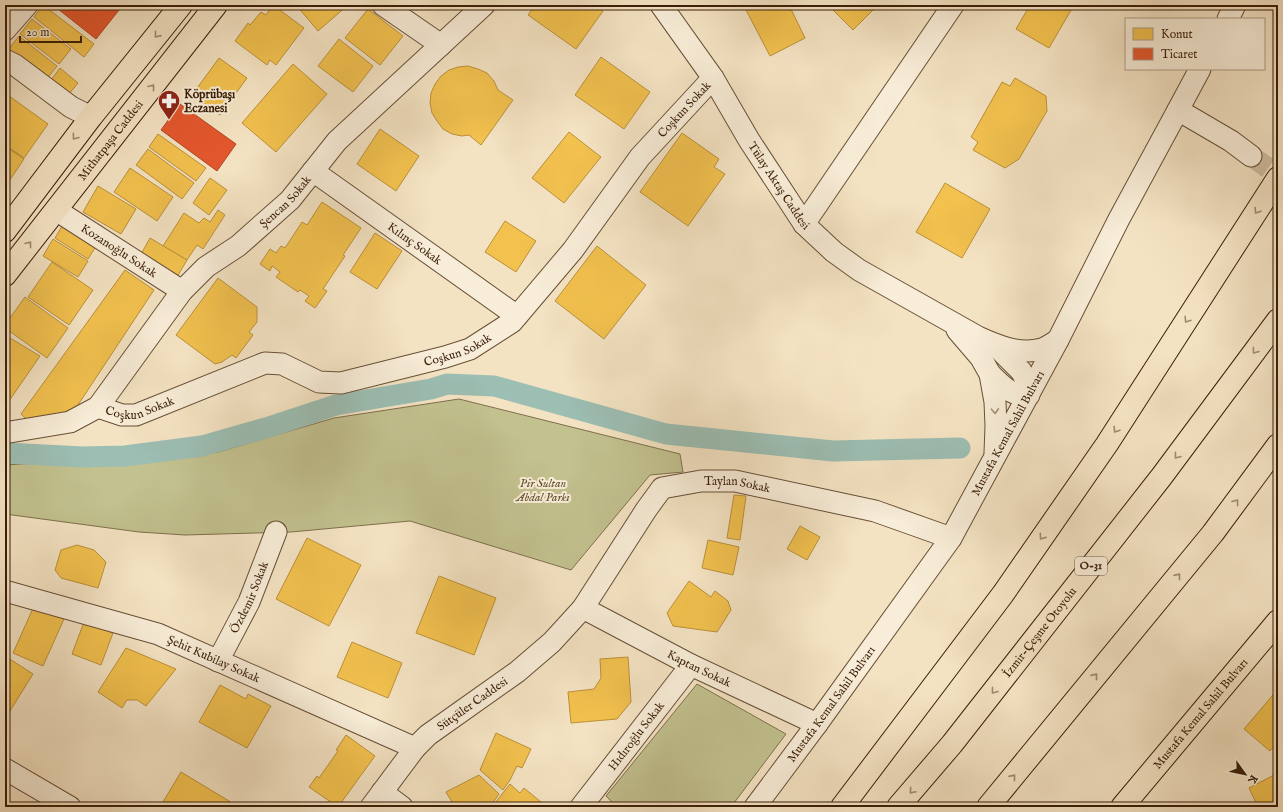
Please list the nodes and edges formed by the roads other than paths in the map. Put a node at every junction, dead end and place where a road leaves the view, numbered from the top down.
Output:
1 (27, 5) edge
2 (181, 5) edge
3 (216, 5) edge
4 (383, 5) edge
5 (484, 5) edge
6 (661, 5) edge
7 (953, 5) edge
8 (1236, 5) edge
9 (1229, 18) edge
10 (5, 30) edge
11 (441, 45) junction
12 (5, 60) edge
13 (1199, 70) edge
14 (713, 78) junction
15 (1178, 110) junction
16 (90, 116) junction
17 (1251, 156) tunnel mouth
18 (313, 171) junction
19 (1278, 178) edge
20 (56, 210) junction
21 (804, 224) junction
22 (5, 231) edge
23 (5, 275) edge
24 (182, 290) junction
25 (517, 316) junction
26 (945, 318) junction
27 (1278, 320) edge
28 (1058, 340) junction
29 (995, 344) junction
30 (990, 374) junction
31 (1028, 395) junction
32 (98, 407) junction
33 (10, 432) dead end
34 (1278, 445) edge
35 (994, 458) junction
36 (276, 532) dead end
37 (951, 538) junction
38 (5, 591) edge
39 (583, 608) junction
40 (1278, 621) edge
41 (218, 661) junction
42 (691, 666) junction
43 (818, 724) junction
44 (415, 748) junction
45 (7, 775) edge
46 (376, 800) edge
47 (70, 807) edge
48 (402, 807) edge
49 (581, 807) edge
50 (755, 807) edge
51 (842, 807) edge
52 (898, 807) edge
53 (988, 807) edge
54 (1122, 807) edge

1 - 10 street
2 -> 16 main road
20 -> 3 main road, Mithatpaşa Caddesi
4 - 11 street
5 - 11 street, Şencan Sokak
6 - 14 street, Tülay Aktaş Caddesi
7 - 21 street
8 - 9 street
11 - 18 street, Şencan Sokak
12 - 16 street
13 - 15 street, Mustafa Kemal Sahil Bulvarı
14 - 21 street, Tülay Aktaş Caddesi
14 - 25 street, Coşkun Sokak
15 - 17 street
15 - 28 street, Mustafa Kemal Sahil Bulvarı
16 -> 22 main road
18 - 24 street, Şencan Sokak
18 - 25 street, Kılınç Sokak
19 -> 51 main road
23 -> 20 main road, Mithatpaşa Caddesi
20 - 24 street, Kozanoğlu Sokak
21 - 26 street, Tülay Aktaş Caddesi
24 - 32 street, Şencan Sokak
25 - 32 street, Coşkun Sokak
26 - 29 street, Tülay Aktaş Caddesi
26 - 30 street
27 -> 52 main road, İzmir-Çeşme Otoyolu / O-31
28 - 29 street, Tülay Aktaş Caddesi
28 - 31 street, Mustafa Kemal Sahil Bulvarı
29 - 31 street
30 - 31 street
30 -> 35 street
31 - 35 street, Mustafa Kemal Sahil Bulvarı
32 - 33 street
53 -> 34 main road
35 - 37 street, Mustafa Kemal Sahil Bulvarı
36 - 41 street, Özdemir Sokak
37 - 39 street, Taylan Sokak
37 - 43 street, Mustafa Kemal Sahil Bulvarı
38 - 41 street, Şehit Kubilay Sokak
39 - 42 street, Kaptan Sokak
39 - 44 street, Sütçüler Caddesi
40 - 54 main road, Mustafa Kemal Sahil Bulvarı
41 - 44 street, Şehit Kubilay Sokak
42 - 43 street, Kaptan Sokak
42 - 49 street, Hıdıroğlu Sokak
43 - 50 street, Mustafa Kemal Sahil Bulvarı
44 - 46 street, Sütçüler Caddesi
45 - 47 street
46 - 48 street

